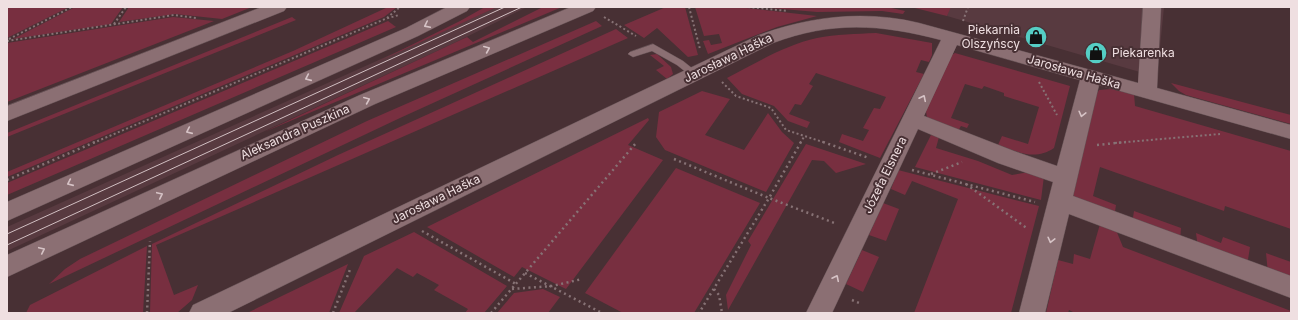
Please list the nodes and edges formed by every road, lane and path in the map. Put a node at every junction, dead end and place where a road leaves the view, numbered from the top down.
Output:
1 (72, 7) edge
2 (126, 7) edge
3 (278, 7) edge
4 (400, 7) edge
5 (461, 7) edge
6 (689, 7) edge
7 (1152, 7) edge
8 (595, 12) edge
9 (202, 18) dead end
10 (114, 24) junction
11 (951, 38) junction
12 (7, 40) edge
13 (653, 47) junction
14 (633, 54) dead end
15 (702, 71) junction
16 (1091, 76) junction
17 (1037, 80) dead end
18 (1147, 92) junction
19 (7, 114) edge
20 (1229, 115) junction
21 (912, 119) junction
22 (1060, 120) dead end
23 (1291, 132) edge
24 (804, 137) dead end
25 (636, 143) dead end
26 (1073, 150) junction
27 (674, 159) dead end
28 (965, 160) dead end
29 (930, 174) dead end
30 (1066, 178) junction
31 (7, 180) edge
32 (964, 182) dead end
33 (769, 198) junction
34 (1060, 201) junction
35 (7, 212) edge
36 (416, 228) dead end
37 (1031, 231) dead end
38 (858, 232) junction
39 (150, 241) dead end
40 (352, 266) dead end
41 (7, 267) edge
42 (525, 273) junction
43 (582, 279) dead end
44 (516, 284) junction
45 (552, 286) junction
46 (1291, 287) edge
47 (512, 289) junction
48 (714, 289) junction
49 (147, 313) edge
50 (202, 313) edge
51 (334, 313) edge
52 (491, 313) edge
53 (602, 313) edge
54 (699, 313) edge
55 (722, 313) edge
56 (819, 313) edge
57 (1032, 313) edge

1 - 12 path
2 - 10 path
3 - 19 street
4 - 31 path
5 -> 35 street
6 - 15 path
7 - 18 street
8 - 13 path
41 -> 8 street, Aleksandra Puszkina
9 - 10 path
10 - 12 path
11 - 15 street, Jarosława Haška
11 - 16 street, Jarosława Haška
21 -> 11 street, Józefa Elsnera
13 - 14 lane
13 - 15 lane
15 - 50 street, Jarosława Haška
16 - 18 street, Jarosława Haška
16 -> 26 street
17 - 22 path
18 - 20 street, Jarosława Haška
20 - 23 street, Jarosława Haška
20 - 26 path
21 - 30 street
21 - 38 street, Józefa Elsnera
24 - 33 path
25 - 42 path
26 - 30 street
27 - 33 path
28 - 29 path
30 - 34 street
32 - 37 path
33 - 38 path
33 - 48 path
34 - 46 street
34 -> 57 street
36 - 44 path
56 -> 38 street, Józefa Elsnera
39 - 49 path
40 - 51 path
42 - 44 path
42 - 45 path
43 - 45 path
44 - 47 path
45 - 47 path
45 - 53 path
47 - 52 path
48 - 54 path
48 - 55 path

